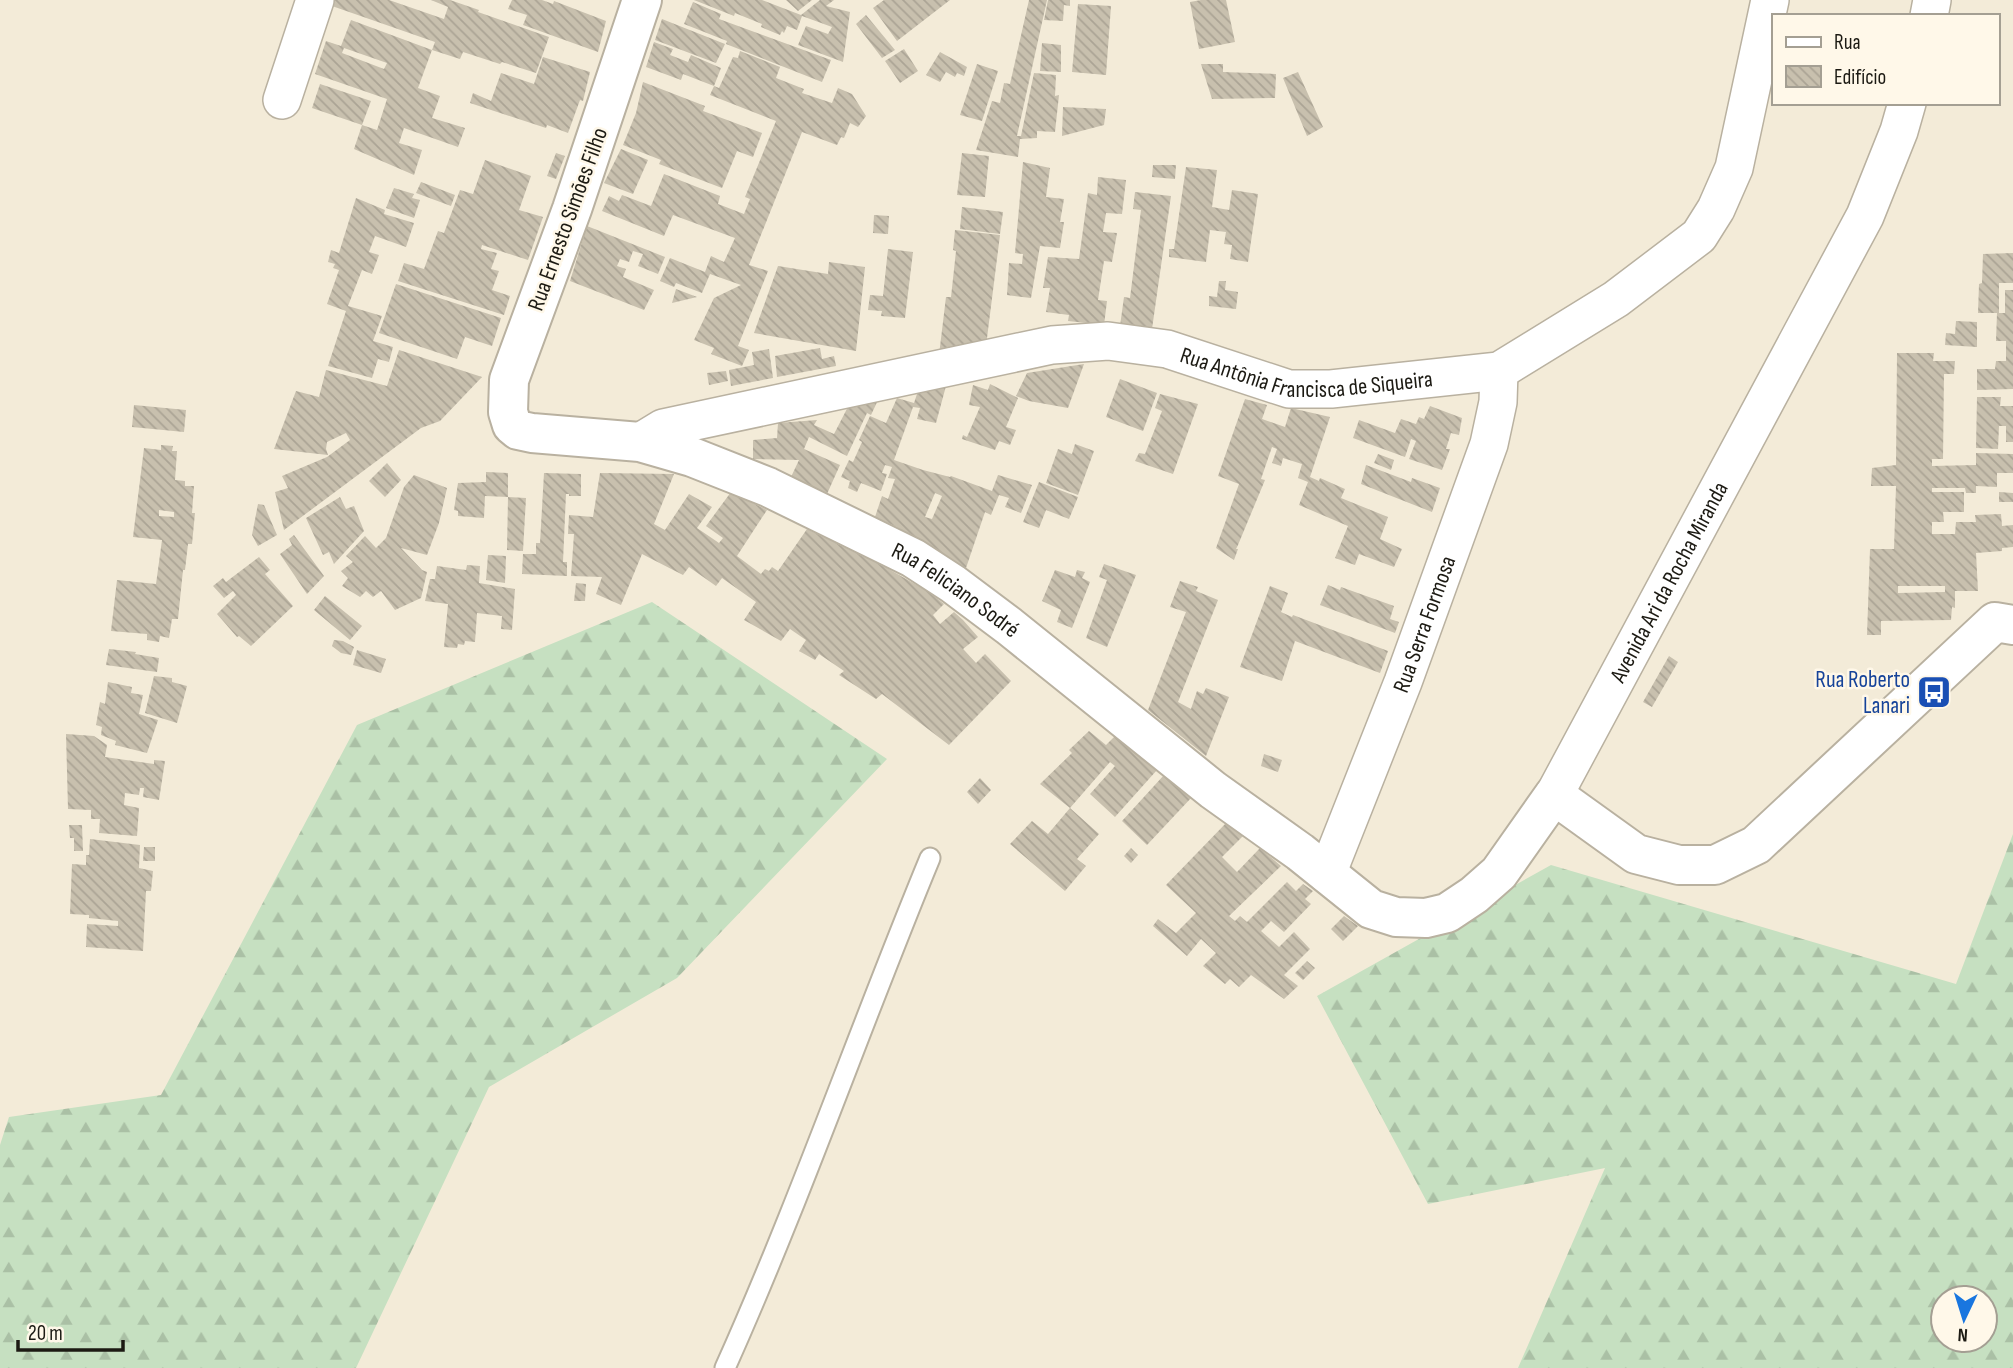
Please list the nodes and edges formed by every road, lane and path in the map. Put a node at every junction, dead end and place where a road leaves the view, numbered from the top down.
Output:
1 (315, 0) edge
2 (642, 0) edge
3 (1770, 0) edge
4 (282, 100) dead end
5 (1906, 105) edge
6 (1499, 371) junction
7 (525, 432) joint
8 (640, 442) junction
9 (2007, 618) edge
10 (1554, 795) junction
11 (930, 858) dead end
12 (1327, 874) junction
13 (725, 1368) edge

1 - 4 street
2 - 7 street, Rua Ernesto Simões Filho
3 - 6 street, Rua Antônia Francisca de Siqueira
5 - 10 street, Avenida Ari da Rocha Miranda
6 - 8 street, Rua Antônia Francisca de Siqueira
6 - 12 street, Rua Serra Formosa
7 - 8 street, Rua Feliciano Sodré
8 - 12 street, Rua Feliciano Sodré
9 - 10 street
10 - 12 street, Avenida Ari da Rocha Miranda
11 - 13 lane

